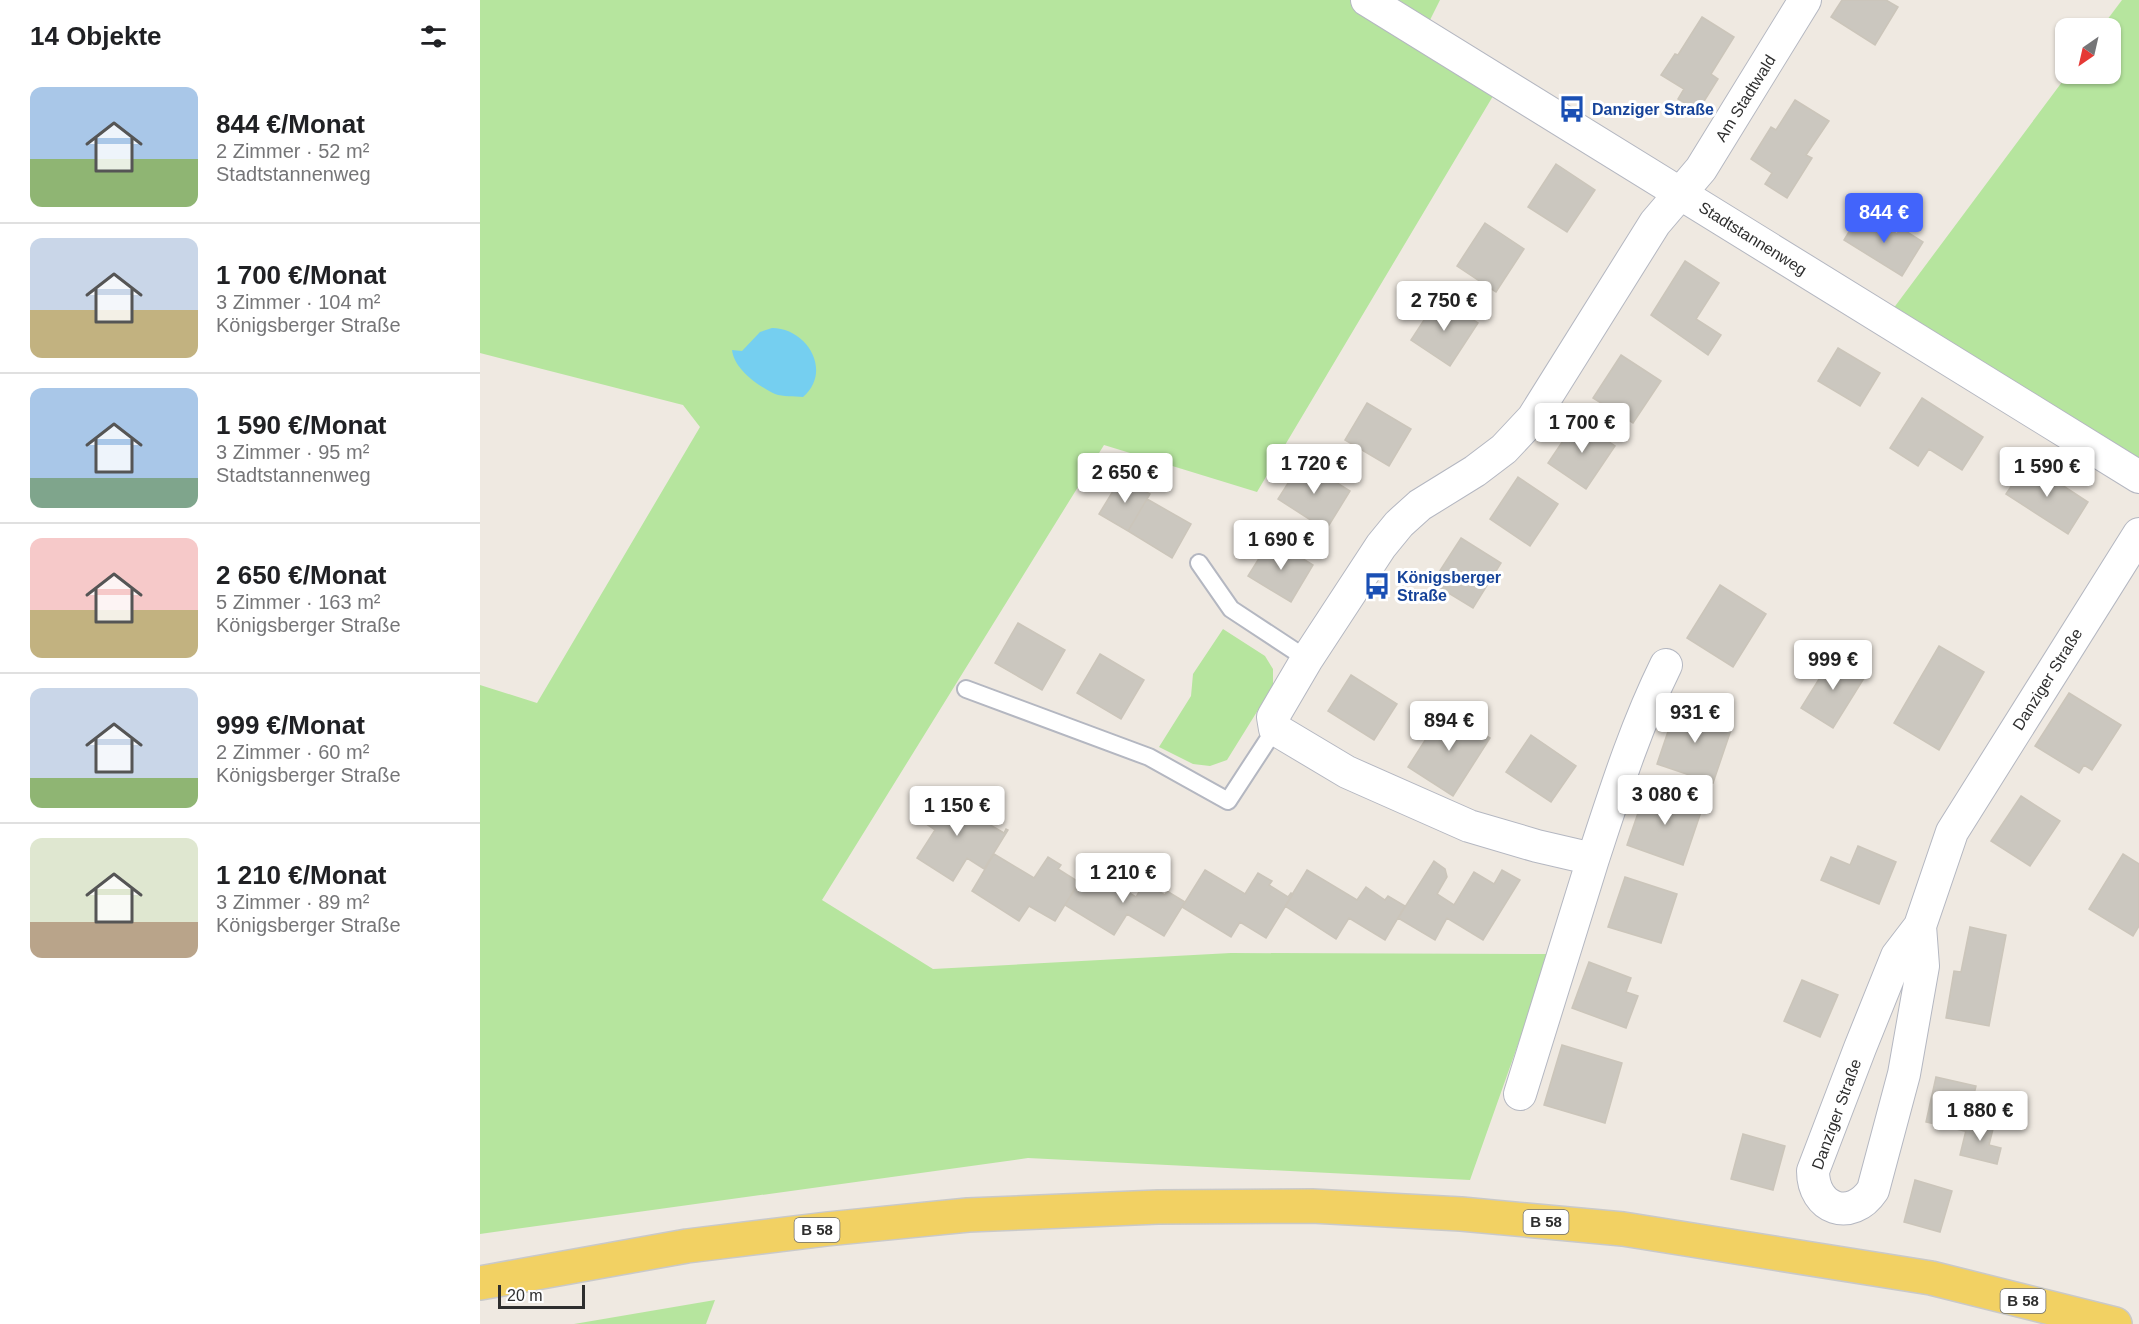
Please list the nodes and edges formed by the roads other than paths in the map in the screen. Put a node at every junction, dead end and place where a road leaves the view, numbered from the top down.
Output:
1 (1368, 0) edge
2 (1806, 0) edge
3 (1679, 192) junction
4 (2139, 477) edge
5 (2139, 534) edge
6 (1199, 563) dead end
7 (1308, 659) junction
8 (1666, 665) dead end
9 (966, 690) dead end
10 (1275, 729) junction
11 (1593, 859) junction
12 (1920, 926) junction
13 (1520, 1094) dead end
14 (480, 1283) edge
15 (2115, 1324) edge

1 - 3 street, Stadtstannenweg
2 - 3 street, Am Stadtwald
3 - 4 street, Stadtstannenweg
3 - 7 street
5 - 12 street, Danziger Straße
6 - 7 lane
7 - 10 street
8 - 11 street
9 - 10 lane
10 - 11 street
11 - 13 street
12 - 12 street, Danziger Straße
14 - 15 main road, B 58

